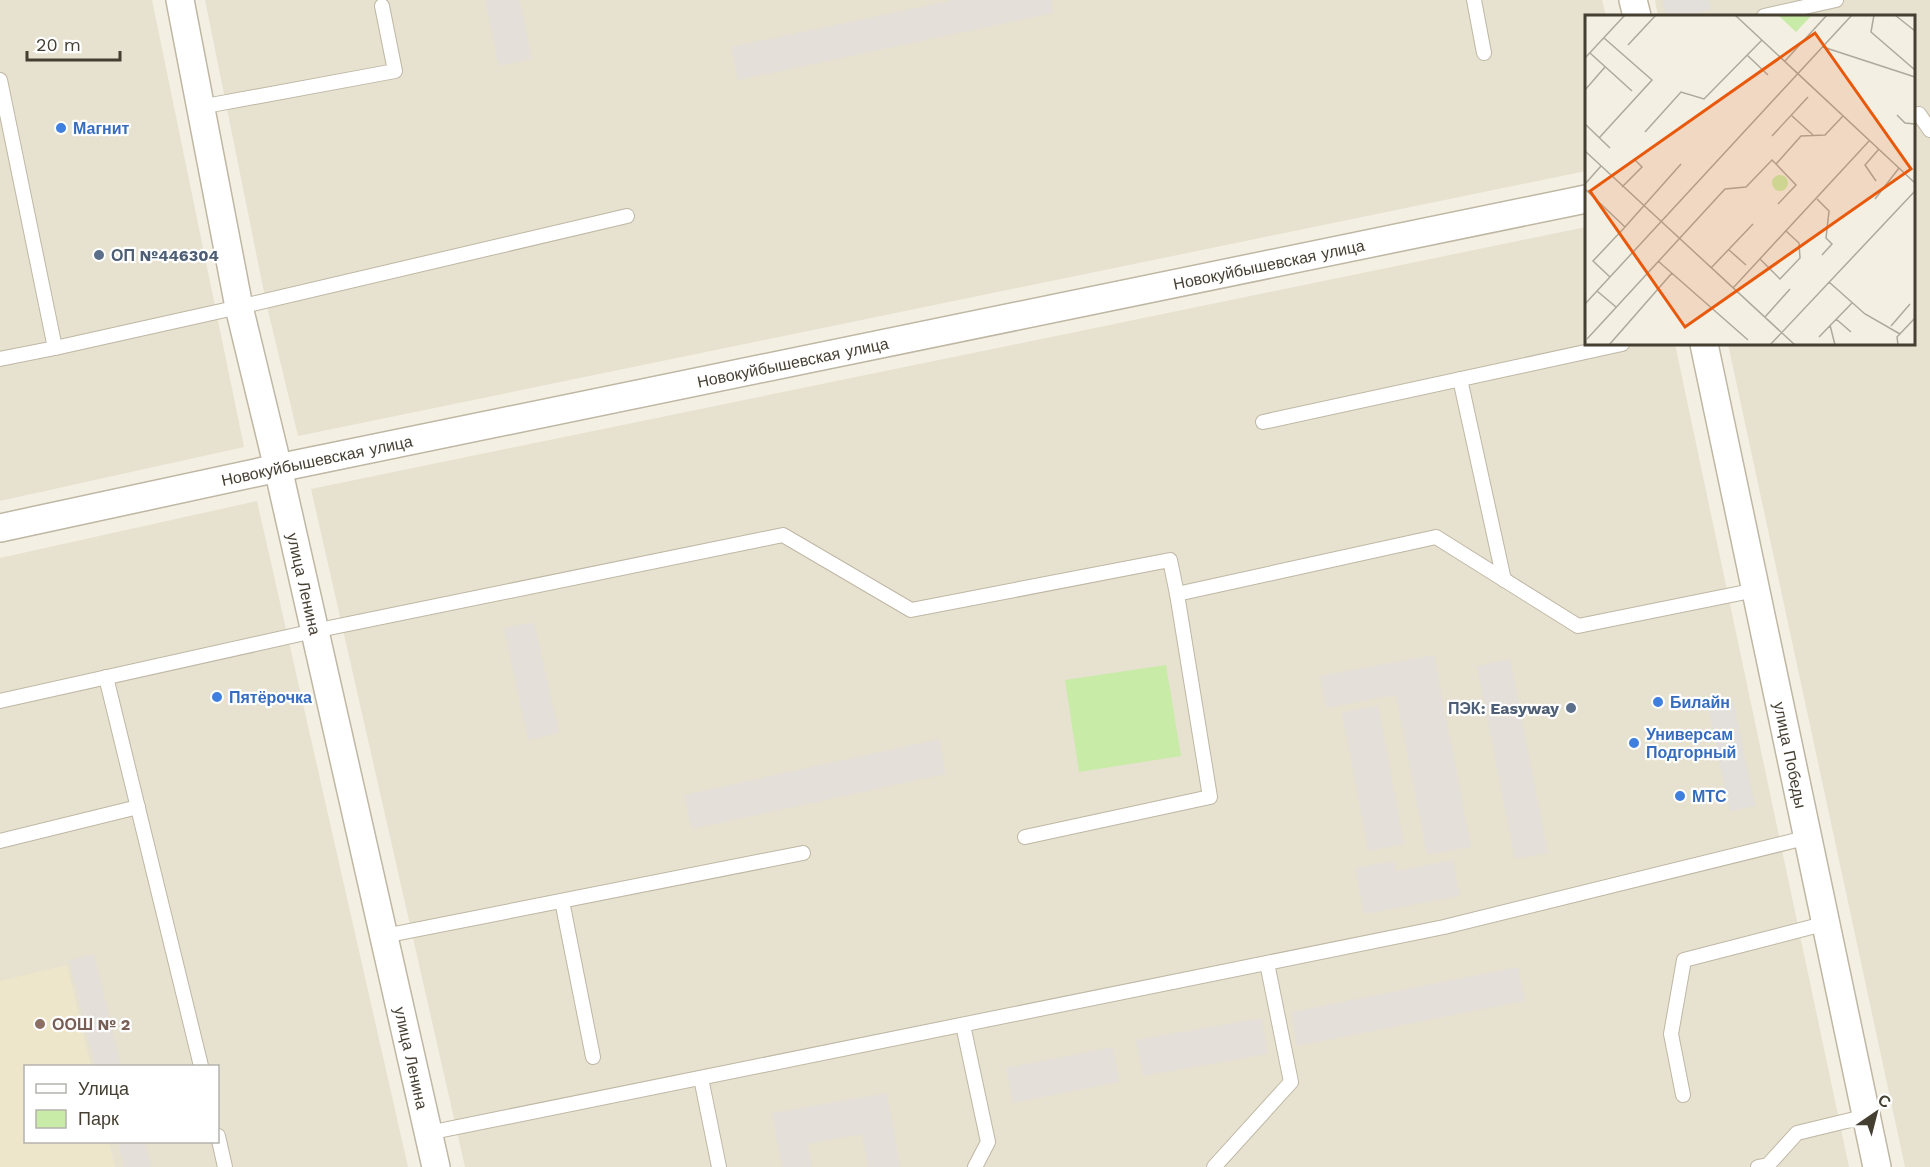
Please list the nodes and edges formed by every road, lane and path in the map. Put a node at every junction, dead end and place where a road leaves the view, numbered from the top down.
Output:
1 (180, 0) edge
2 (1474, 0) edge
3 (1633, 0) edge
4 (1836, 0) edge
5 (382, 6) dead end
6 (1636, 15) edge
7 (1768, 15) edge
8 (1484, 53) dead end
9 (0, 80) edge
10 (200, 107) junction
11 (1921, 113) edge
12 (1930, 130) edge
13 (1585, 199) edge
14 (627, 216) dead end
15 (239, 307) junction
16 (1617, 345) edge
17 (1704, 345) edge
18 (55, 348) junction
19 (0, 359) edge
20 (1460, 379) junction
21 (1263, 422) dead end
22 (278, 468) junction
23 (0, 528) edge
24 (1504, 580) junction
25 (1756, 590) junction
26 (1177, 594) junction
27 (314, 631) junction
28 (106, 677) junction
29 (0, 701) edge
30 (138, 807) junction
31 (1025, 837) dead end
32 (1809, 837) junction
33 (0, 841) edge
34 (803, 853) dead end
35 (562, 901) junction
36 (1827, 923) junction
37 (384, 936) junction
38 (1268, 963) junction
39 (963, 1024) junction
40 (593, 1057) dead end
41 (201, 1065) edge
42 (701, 1078) junction
43 (1683, 1095) dead end
44 (1867, 1116) junction
45 (428, 1133) junction
46 (219, 1140) edge
47 (225, 1167) edge
48 (436, 1167) edge
49 (719, 1167) edge
50 (975, 1167) edge
51 (1214, 1167) edge
52 (1758, 1167) edge
53 (1877, 1167) edge

1 - 10 street, улица Ленина
2 - 8 lane
3 - 6 street
4 - 7 lane
5 - 10 lane
9 - 18 lane
10 - 15 street, улица Ленина
11 - 12 lane
13 - 22 street, Новокуйбышевская улица
14 - 15 lane
15 - 18 lane
15 - 22 street, улица Ленина
16 - 20 lane
17 - 25 street, улица Победы
18 - 19 lane
20 - 21 lane
20 - 24 lane
22 - 23 street, Новокуйбышевская улица
22 - 27 street, улица Ленина
24 - 25 lane
24 - 26 lane
25 - 32 street, улица Победы
26 - 27 lane
26 - 31 lane
27 - 28 lane
27 - 37 street, улица Ленина
28 - 29 lane
28 - 30 lane
30 - 33 lane
30 - 41 lane
32 - 36 street, улица Победы
32 - 38 lane
34 - 35 lane
35 - 37 lane
35 - 40 lane
36 - 43 lane
36 - 44 street, улица Победы
37 - 45 street, улица Ленина
38 - 39 lane
38 - 51 lane
39 - 42 lane
39 - 50 lane
42 - 45 lane
42 - 49 lane
44 - 52 lane
44 - 53 street, улица Победы
45 - 48 street, улица Ленина
46 - 47 lane

